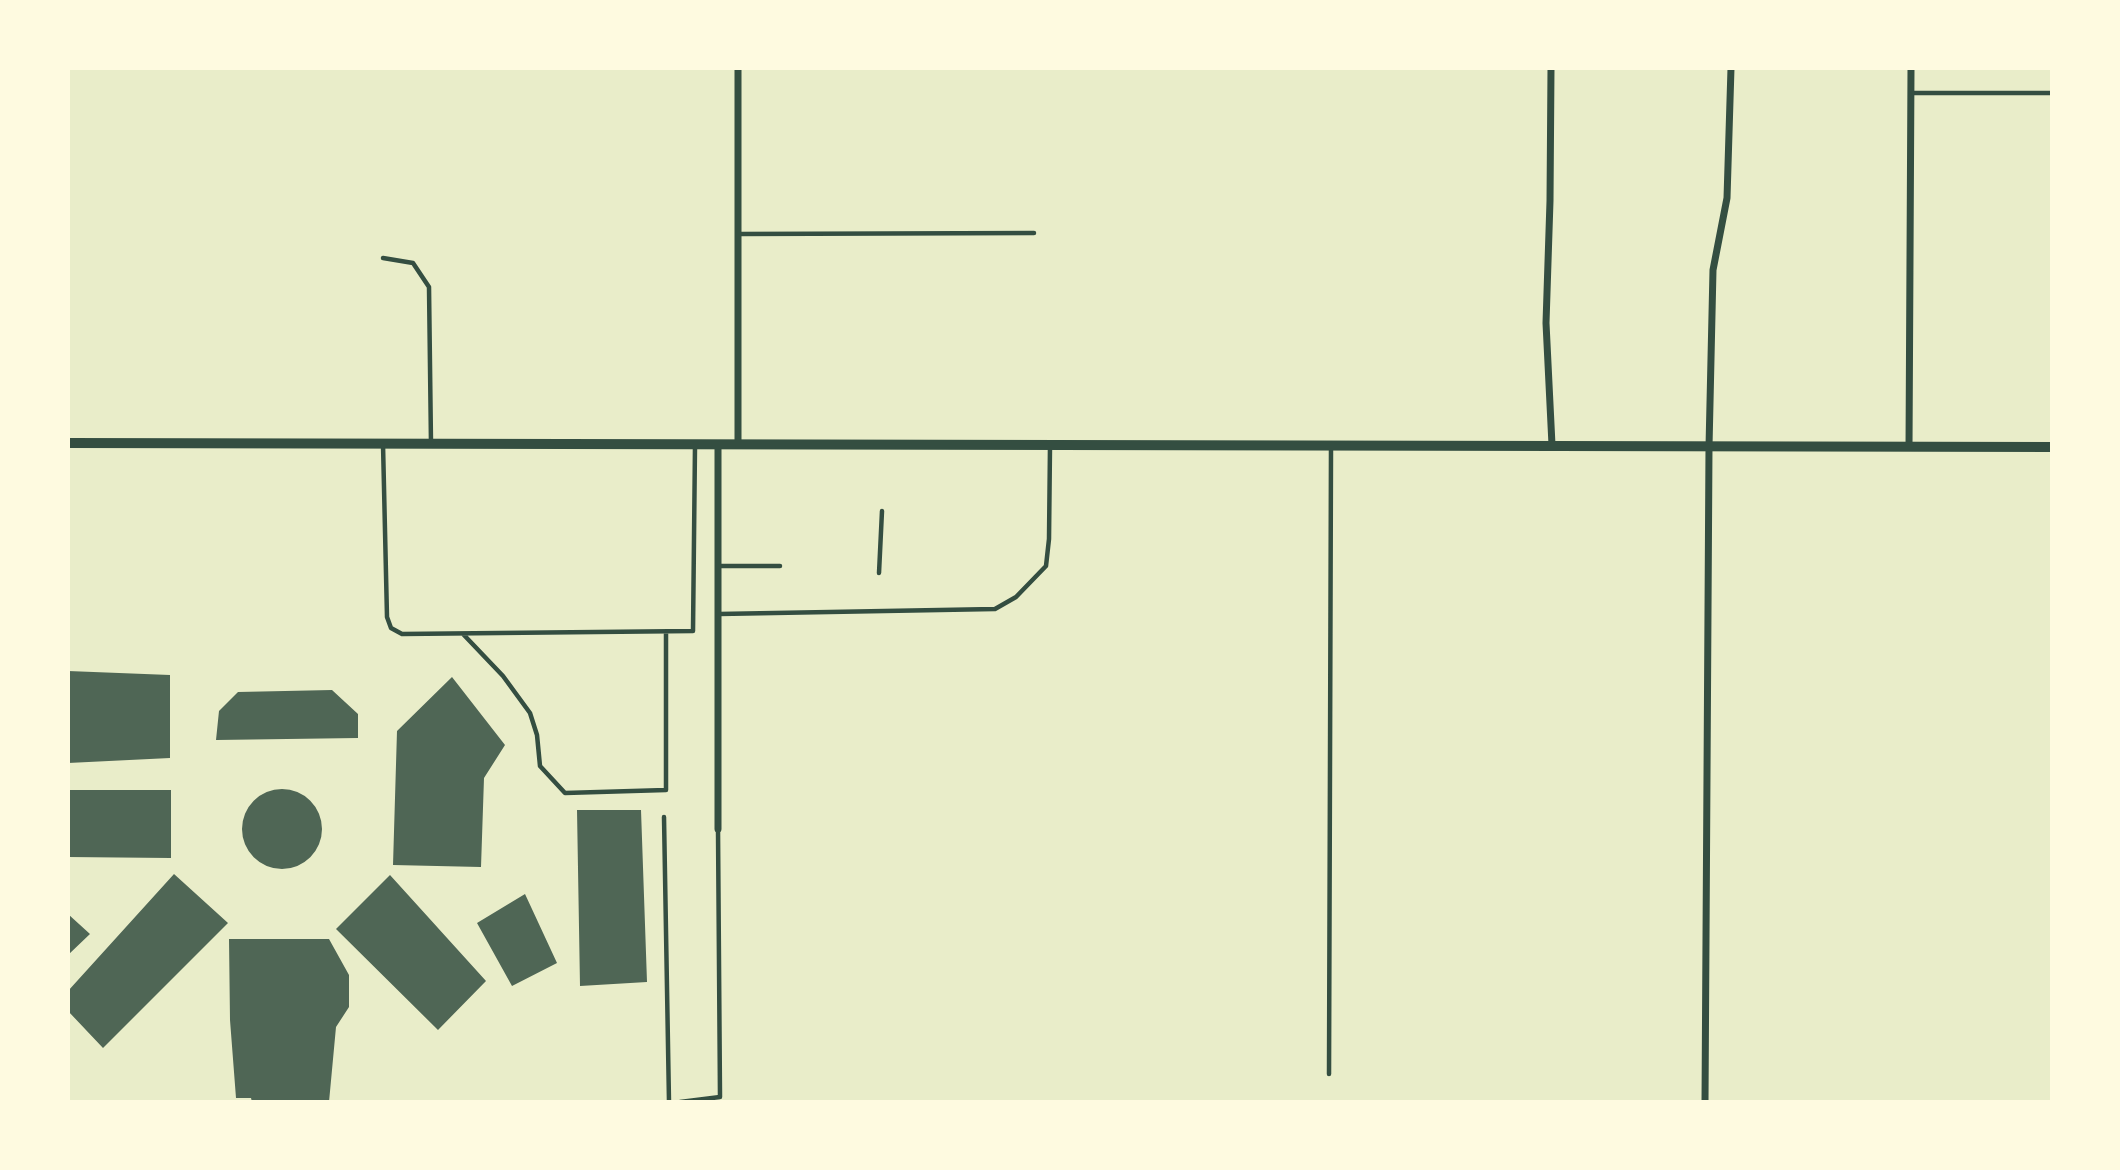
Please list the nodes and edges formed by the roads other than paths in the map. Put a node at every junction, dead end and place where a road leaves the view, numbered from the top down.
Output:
1 (738, 68) edge
2 (1551, 68) edge
3 (1731, 68) edge
4 (1911, 68) edge
5 (1911, 93) junction
6 (2052, 93) edge
7 (1034, 233) dead end
8 (738, 234) junction
9 (383, 258) dead end
10 (68, 443) edge
11 (383, 444) junction
12 (431, 444) junction
13 (695, 445) junction
14 (718, 445) junction
15 (738, 445) junction
16 (1050, 445) junction
17 (1331, 445) junction
18 (1552, 445) junction
19 (1709, 447) junction
20 (1909, 447) junction
21 (2052, 447) edge
22 (882, 511) dead end
23 (719, 566) junction
24 (779, 566) dead end
25 (879, 573) dead end
26 (719, 614) junction
27 (666, 632) junction
28 (463, 633) junction
29 (664, 817) dead end
30 (718, 830) joint
31 (1329, 1074) dead end
32 (722, 1100) edge
33 (669, 1102) edge
34 (680, 1102) edge
35 (1705, 1102) edge

1 - 8 street
2 - 18 street
3 - 19 street
4 - 5 street
5 - 6 lane
5 - 20 street
7 - 8 lane
8 - 15 street
9 - 12 lane
10 - 11 main road
11 - 12 main road
11 - 28 lane
12 - 13 main road
13 - 14 main road
13 - 27 lane
14 - 15 main road
14 - 23 street
15 - 16 main road
16 - 17 main road
16 - 26 lane
17 - 18 main road
17 - 31 lane
18 - 19 main road
19 - 20 main road
19 - 35 street
20 - 21 main road
22 - 25 lane
23 - 24 lane
23 - 26 street
26 - 30 street
27 - 28 lane
27 - 28 lane
29 - 33 lane
30 - 32 lane
32 - 34 lane

